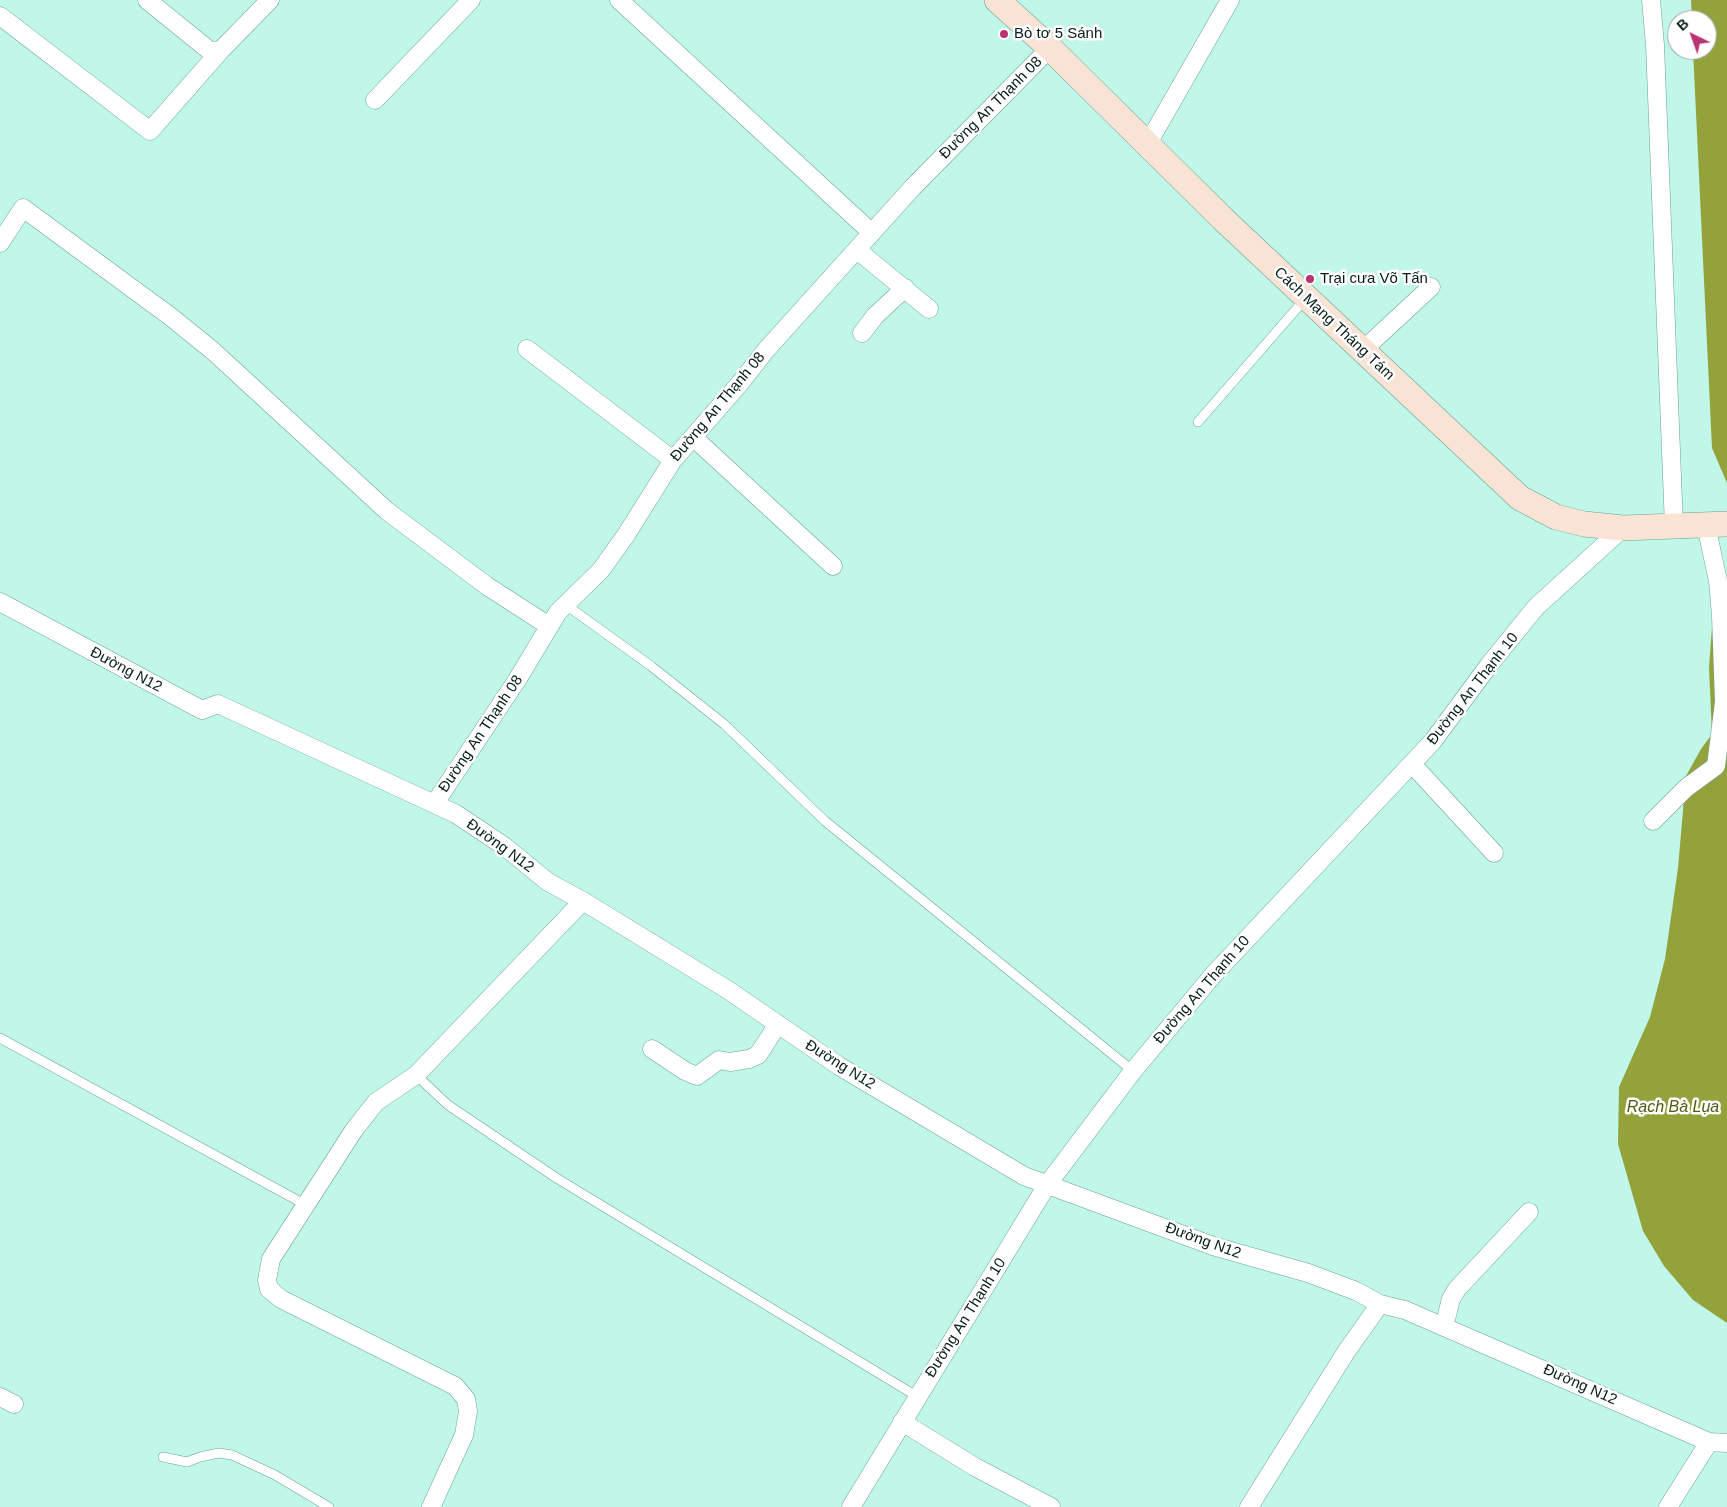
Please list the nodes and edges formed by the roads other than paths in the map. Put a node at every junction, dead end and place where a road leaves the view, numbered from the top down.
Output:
1 (147, 0) edge
2 (270, 0) edge
3 (471, 0) edge
4 (619, 0) edge
5 (997, 0) edge
6 (1230, 0) edge
7 (1651, 0) edge
8 (0, 16) edge
9 (1050, 48) junction
10 (221, 50) junction
11 (375, 100) dead end
12 (1147, 145) junction
13 (872, 233) junction
14 (0, 243) edge
15 (857, 250) junction
16 (1431, 287) dead end
17 (905, 288) junction
18 (1306, 297) junction
19 (929, 309) dead end
20 (862, 333) dead end
21 (527, 350) dead end
22 (1363, 350) junction
23 (1198, 422) dead end
24 (694, 438) junction
25 (673, 460) junction
26 (1716, 524) edge
27 (1674, 527) junction
28 (1623, 528) junction
29 (833, 566) dead end
30 (0, 602) edge
31 (566, 605) junction
32 (549, 626) junction
33 (1412, 764) junction
34 (435, 804) junction
35 (1653, 821) dead end
36 (1494, 853) dead end
37 (583, 901) junction
38 (778, 1024) junction
39 (0, 1038) edge
40 (652, 1049) dead end
41 (1133, 1071) junction
42 (416, 1075) junction
43 (1047, 1185) junction
44 (306, 1205) junction
45 (1529, 1212) dead end
46 (1380, 1304) junction
47 (1447, 1313) junction
48 (918, 1397) junction
49 (902, 1422) junction
50 (1709, 1442) junction
51 (1727, 1443) edge
52 (163, 1457) dead end
53 (329, 1507) edge
54 (432, 1507) edge
55 (851, 1507) edge
56 (1051, 1507) edge
57 (1249, 1507) edge
58 (1668, 1507) edge

1 - 10 street
2 - 10 street
3 - 11 street
4 - 13 street
5 - 9 main road, Cách Mạng Tháng Tám
6 - 12 street
7 - 27 street
8 - 10 street
9 - 12 main road, Cách Mạng Tháng Tám
9 - 13 street, Đường An Thạnh 08
12 - 18 main road, Cách Mạng Tháng Tám
13 - 15 street, Đường An Thạnh 08
14 - 32 street
15 - 17 street
15 - 24 street, Đường An Thạnh 08
16 - 22 street
17 - 19 street
17 - 20 street
18 - 22 main road, Cách Mạng Tháng Tám
18 - 23 lane
21 - 25 street
22 - 28 main road, Cách Mạng Tháng Tám
24 - 25 street, Đường An Thạnh 08
24 - 29 street
25 - 31 street, Đường An Thạnh 08
26 - 27 main road, Cách Mạng Tháng Tám
26 - 35 street
27 - 28 main road, Cách Mạng Tháng Tám
28 - 33 street, Đường An Thạnh 10
30 - 34 street, Đường N12
31 - 32 street, Đường An Thạnh 08
31 - 41 lane
32 - 34 street, Đường An Thạnh 08
33 - 36 street
33 - 41 street, Đường An Thạnh 10
34 - 37 street, Đường N12
37 - 38 street, Đường N12
37 - 42 street
38 - 40 street
38 - 43 street, Đường N12
39 - 44 lane
41 - 43 street, Đường An Thạnh 10
42 - 44 street
42 - 48 lane
43 - 46 street, Đường N12
43 - 48 street, Đường An Thạnh 10
44 - 54 street
45 - 47 street
46 - 47 street, Đường N12
46 - 57 street
47 - 50 street, Đường N12
48 - 49 street, Đường An Thạnh 10
49 - 55 street, Đường An Thạnh 10
49 - 56 street
50 - 51 street, Đường N12
50 - 58 street
52 - 53 lane

